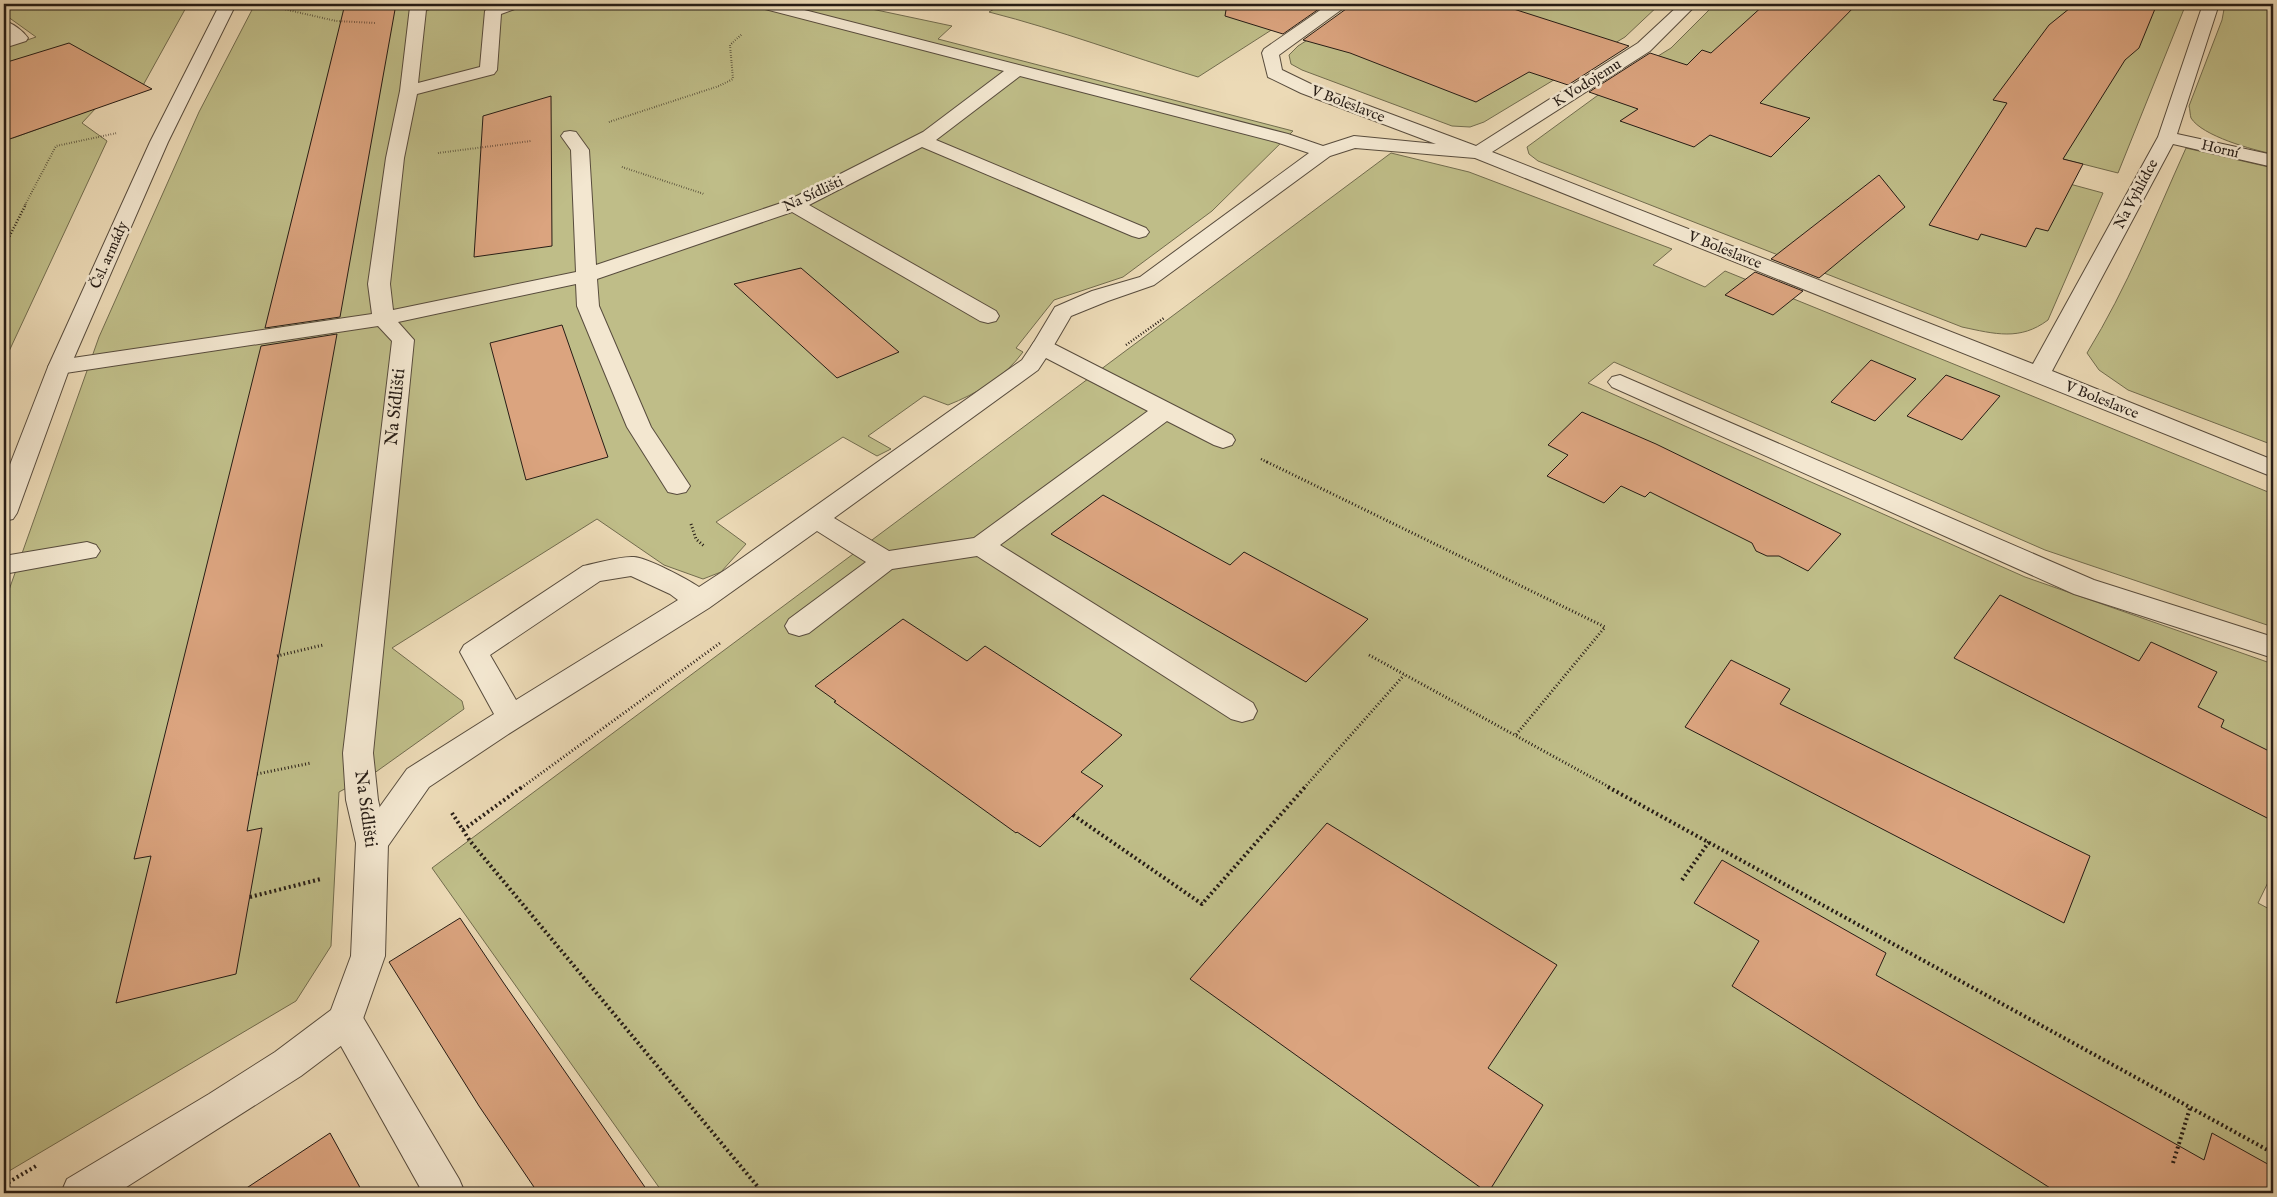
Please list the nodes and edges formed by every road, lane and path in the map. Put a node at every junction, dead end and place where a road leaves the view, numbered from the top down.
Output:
1 (228, 4) edge
2 (258, 4) edge
3 (432, 4) edge
4 (514, 4) edge
5 (763, 4) edge
6 (1339, 4) edge
7 (1689, 4) edge
8 (2211, 4) edge
9 (4, 26) edge
10 (416, 26) junction
11 (743, 34) dead end
12 (4, 43) edge
13 (1018, 69) junction
14 (409, 91) junction
15 (672, 102) dead end
16 (121, 132) dead end
17 (2167, 137) junction
18 (921, 140) junction
19 (575, 143) joint
20 (1323, 152) junction
21 (1478, 153) junction
22 (2273, 161) edge
23 (794, 205) junction
24 (769, 213) junction
25 (1139, 232) dead end
26 (4, 248) edge
27 (586, 276) junction
28 (988, 316) dead end
29 (383, 319) junction
30 (1042, 347) junction
31 (59, 367) junction
32 (2038, 374) junction
33 (1620, 382) dead end
34 (1164, 411) junction
35 (1223, 440) joint
36 (2273, 469) edge
37 (677, 486) dead end
38 (4, 513) edge
39 (816, 519) junction
40 (981, 546) junction
41 (87, 551) dead end
42 (886, 561) junction
43 (4, 565) edge
44 (699, 601) junction
45 (799, 626) dead end
46 (2273, 648) edge
47 (1369, 655) dead end
48 (1404, 675) junction
49 (1242, 711) dead end
50 (511, 718) junction
51 (1515, 736) junction
52 (358, 753) junction
53 (257, 774) dead end
54 (418, 778) junction
55 (1073, 815) dead end
56 (1708, 842) junction
57 (372, 843) junction
58 (1682, 880) dead end
59 (250, 897) dead end
60 (345, 1021) junction
61 (2190, 1108) junction
62 (2273, 1153) edge
63 (2173, 1163) dead end
64 (37, 1165) dead end
65 (4, 1185) edge
66 (81, 1193) edge
67 (444, 1193) edge
68 (763, 1193) edge

1 - 31 street, Čsl. armády
2 - 10 path
3 - 10 street
4 - 14 street
5 - 13 street
6 - 21 street, V Boleslavce
7 - 21 street, K Vodojemu
8 - 17 street, Na Vyhlídce
9 - 12 street
10 - 14 street
11 - 15 path
13 - 18 street, Na Sídlišti
13 - 20 street
14 - 29 street
16 - 26 path
17 - 22 street, Horní
17 - 32 street, Na Vyhlídce
18 - 23 street, Na Sídlišti
18 - 25 street
19 - 24 path
19 - 27 street
20 - 21 street
20 - 30 street
21 - 32 street, V Boleslavce
23 - 24 street, Na Sídlišti
23 - 28 street
24 - 27 street, Na Sídlišti
27 - 29 street, Na Sídlišti
27 - 37 street
29 - 31 street, Na Sídlišti
29 - 52 street, Na Sídlišti
30 - 34 street
30 - 39 street
31 - 38 street, Čsl. armády
32 - 36 street, V Boleslavce
33 - 46 street
34 - 35 street
34 - 40 street
35 - 51 path
39 - 42 street
39 - 44 street
40 - 42 street
40 - 49 street
41 - 43 street
42 - 45 street
44 - 50 street
44 - 50 street
47 - 48 path
48 - 51 path
48 - 55 path
50 - 54 street
51 - 56 path
52 - 53 path
52 - 57 street, Na Sídlišti
54 - 57 street
54 - 68 path
56 - 58 path
56 - 61 path
57 - 59 path
57 - 60 street, Na Sídlišti
60 - 66 street
60 - 67 street
61 - 62 path
61 - 63 path
64 - 65 path

